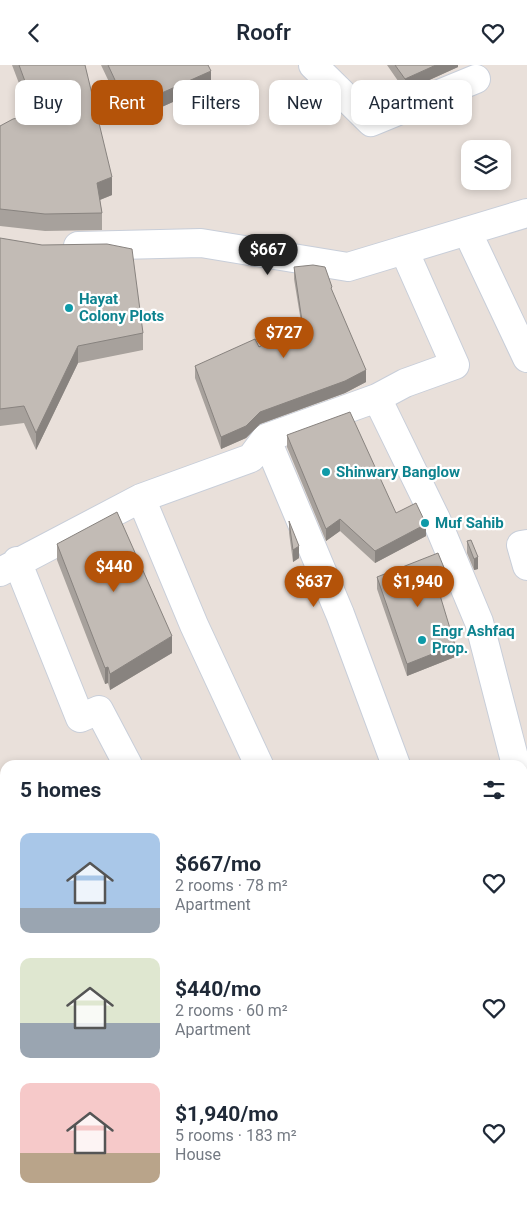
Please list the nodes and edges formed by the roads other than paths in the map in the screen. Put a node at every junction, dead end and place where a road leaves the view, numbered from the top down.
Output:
1 (312, 65) edge
2 (476, 79) dead end
3 (527, 213) edge
4 (467, 231) junction
5 (54, 247) edge
6 (404, 250) junction
7 (527, 358) edge
8 (377, 398) junction
9 (266, 437) junction
10 (140, 498) junction
11 (527, 544) edge
12 (8, 566) edge
13 (527, 566) edge
14 (518, 746) edge
15 (125, 760) edge
16 (257, 760) edge
17 (394, 760) edge

1 - 2 street
3 - 4 street
4 - 6 street
4 - 7 street
5 - 6 street
6 - 8 street
8 - 9 street
8 - 14 street
9 - 10 street
9 - 17 street
10 - 12 street
10 - 16 street
11 - 13 street
12 - 15 street

